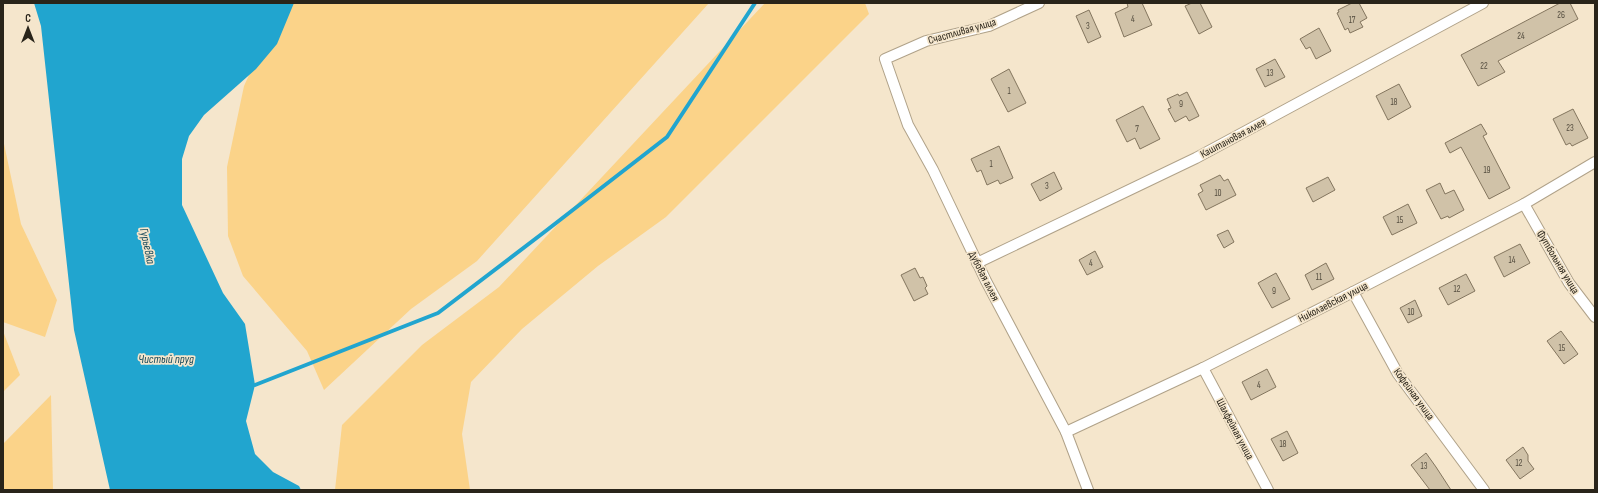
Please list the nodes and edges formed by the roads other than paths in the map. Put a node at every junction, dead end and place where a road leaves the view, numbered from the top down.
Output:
1 (1039, 3) edge
2 (1483, 3) edge
3 (885, 59) joint
4 (1595, 162) edge
5 (1524, 204) junction
6 (977, 263) junction
7 (1353, 292) junction
8 (1595, 318) edge
9 (1203, 368) junction
10 (1066, 432) junction
11 (1088, 490) edge
12 (1268, 490) edge
13 (1484, 490) edge

1 - 3 street, Счастливая улица
2 - 6 street, Каштановая аллея
3 - 6 street, Дубовая аллея
4 - 5 street, Николаевская улица
5 - 7 street, Николаевская улица
5 - 8 street, Футбольная улица
6 - 10 street, Дубовая аллея
7 - 9 street, Николаевская улица
7 - 13 street, Кофейная улица
9 - 10 street, Николаевская улица
9 - 12 street, Шалфейная улица
10 - 11 street, Дубовая аллея

